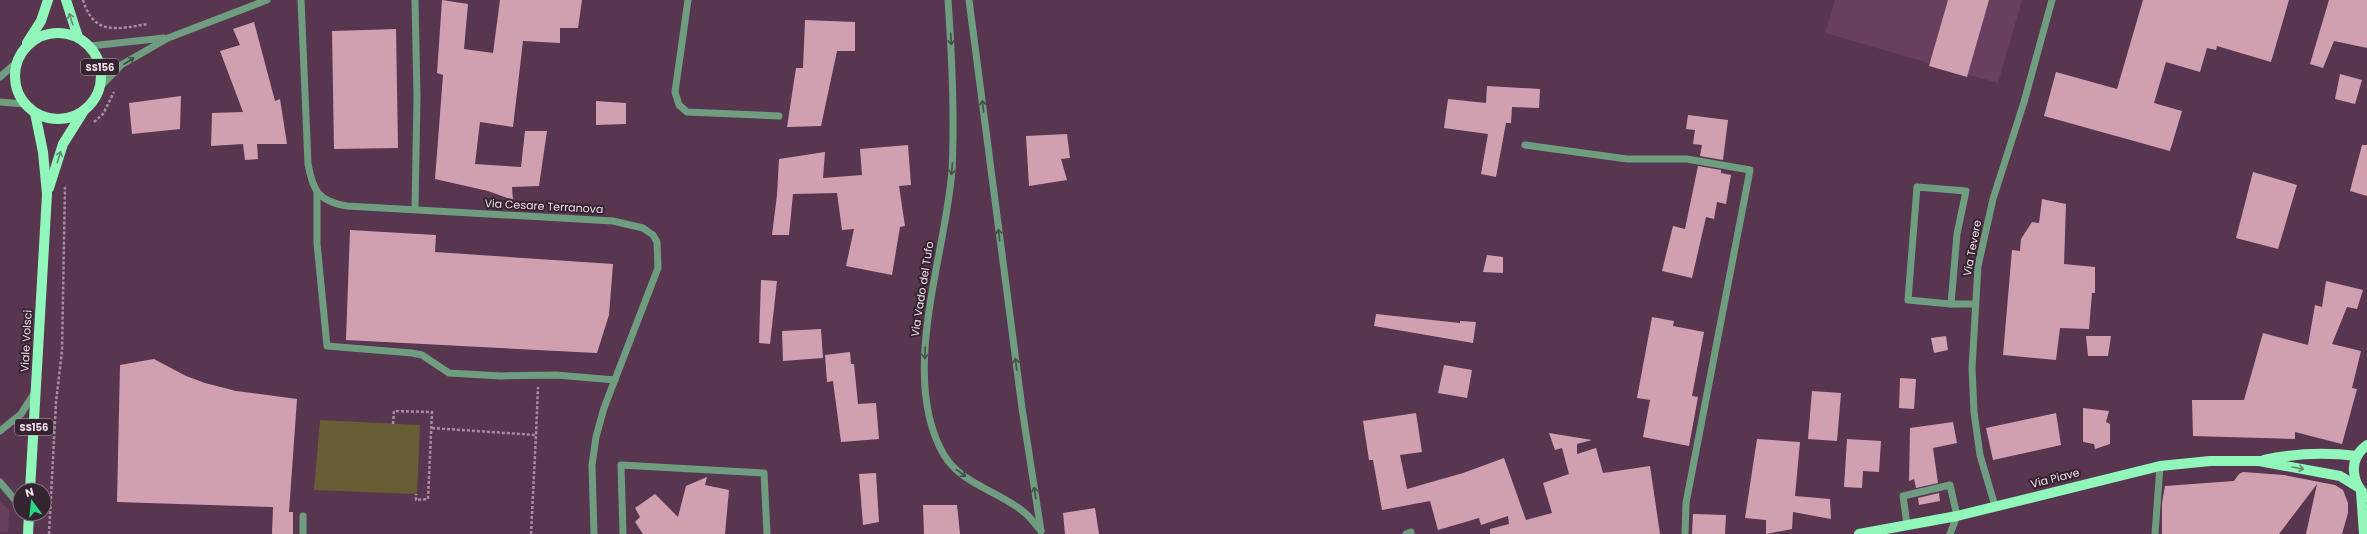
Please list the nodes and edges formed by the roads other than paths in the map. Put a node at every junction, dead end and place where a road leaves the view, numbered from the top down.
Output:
1 (48, 0) edge
2 (66, 0) edge
3 (267, 0) edge
4 (301, 0) edge
5 (416, 0) edge
6 (688, 0) edge
7 (948, 0) edge
8 (969, 0) edge
9 (2052, 0) edge
10 (78, 37) junction
11 (168, 38) junction
12 (90, 46) junction
13 (25, 48) junction
14 (16, 63) junction
15 (0, 77) edge
16 (100, 87) junction
17 (0, 102) edge
18 (24, 104) junction
19 (84, 110) junction
20 (35, 113) junction
21 (779, 116) dead end
22 (1525, 145) dead end
23 (317, 192) junction
24 (48, 194) junction
25 (415, 209) junction
26 (1951, 304) junction
27 (1975, 304) junction
28 (616, 380) junction
29 (36, 392) junction
30 (0, 431) edge
31 (2367, 445) edge
32 (2357, 456) junction
33 (2259, 461) junction
34 (2160, 466) junction
35 (0, 482) edge
36 (30, 482) edge
37 (2362, 492) edge
38 (12, 496) edge
39 (1994, 506) junction
40 (303, 516) dead end
41 (1957, 516) junction
42 (28, 522) edge
43 (1907, 525) junction
44 (1041, 533) edge
45 (2366, 533) edge
46 (28, 534) edge
47 (303, 534) edge
48 (594, 534) edge
49 (623, 534) edge
50 (767, 534) edge
51 (1406, 534) edge
52 (1411, 534) edge
53 (1684, 534) edge
54 (1859, 534) edge
55 (1950, 534) edge
56 (2155, 534) edge

1 - 13 main road, Viale Volsci / SS156
10 -> 2 main road
3 - 11 street
4 - 23 street
5 - 25 street
6 - 21 street
7 -> 44 street, Via Vado del Tufo
44 -> 8 street, Via Vado del Tufo
9 - 27 street, Via Tevere
10 - 12 main road, Viale Volsci / SS156
10 - 13 main road, Viale Volsci / SS156
11 - 12 street
16 -> 11 street
12 - 16 main road, Viale Volsci / SS156
13 - 14 main road, Viale Volsci / SS156
14 - 15 street
14 - 18 main road, Viale Volsci / SS156
16 - 19 main road, Viale Volsci / SS156
17 - 18 street
18 - 20 main road, Viale Volsci / SS156
19 - 20 main road, Viale Volsci / SS156
24 -> 19 main road, Viale Volsci / SS156
20 - 24 main road, Viale Volsci / SS156
22 - 53 street
23 - 25 street, Via Cesare Terranova
23 - 28 street
24 - 29 main road, Viale Volsci / SS156
25 - 28 street, Via Cesare Terranova
26 - 26 street
26 - 27 street
27 - 39 street, Via Tevere
28 - 48 street, Via Cesare Terranova
29 - 30 street
29 - 36 main road, Viale Volsci / SS156
31 - 32 main road
32 - 33 main road, Via Piave
32 - 37 main road
33 - 34 main road, Via Piave
33 -> 37 main road, Via Piave
34 - 39 main road, Via Piave
34 - 56 street
35 - 38 street
37 - 45 main road
39 - 41 main road, Via Piave
40 - 47 street
41 - 43 main road, Via Piave
41 - 43 street
41 - 55 street
42 - 46 main road
43 - 54 main road, Via Piave
49 - 50 street
51 - 52 street

